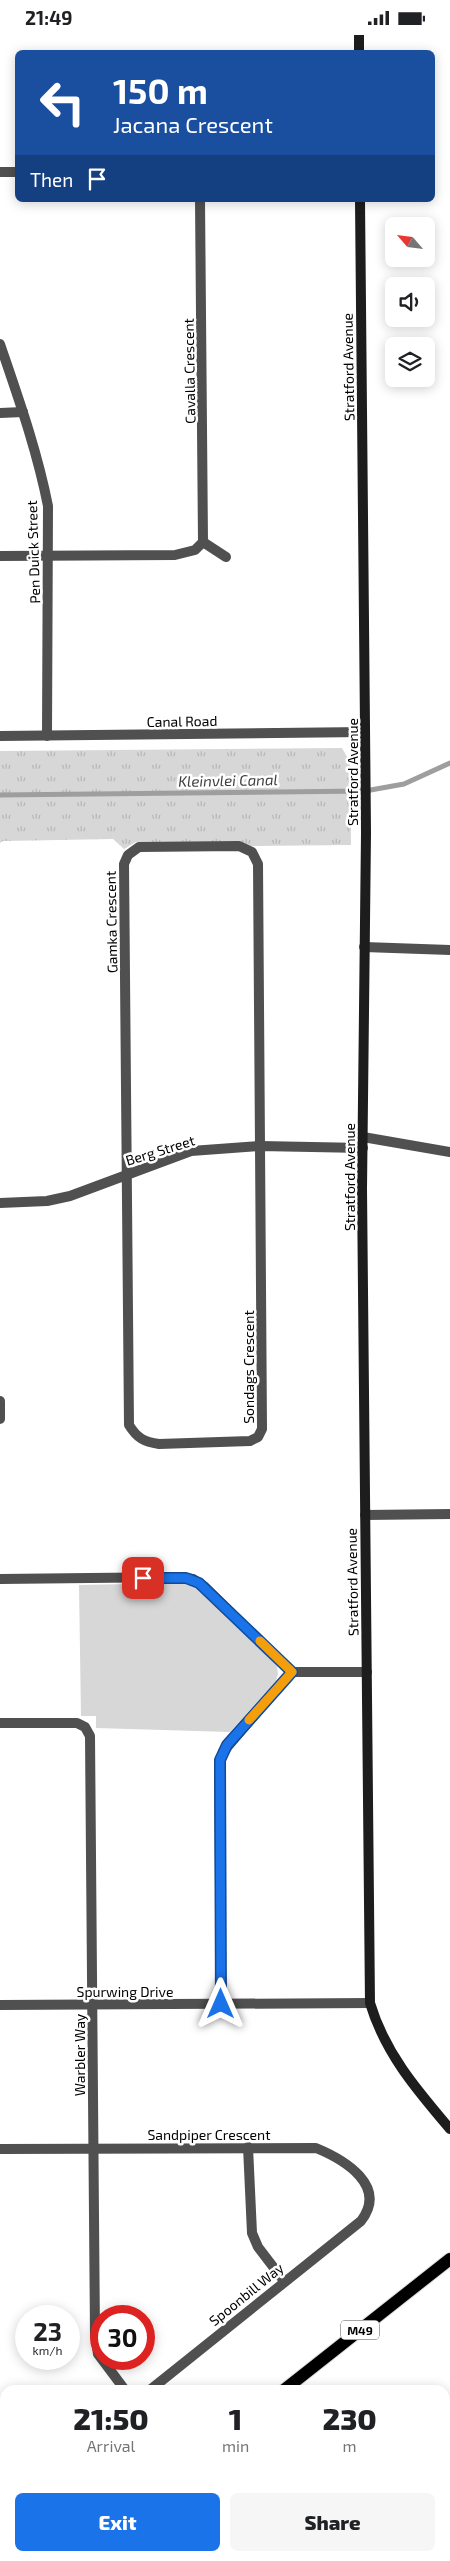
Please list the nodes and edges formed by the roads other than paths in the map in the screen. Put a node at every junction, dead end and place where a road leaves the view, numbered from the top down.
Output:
1 (359, 35) edge
2 (359, 50) edge
3 (0, 172) edge
4 (15, 172) edge
5 (200, 202) edge
6 (360, 202) edge
7 (0, 344) edge
8 (23, 412) junction
9 (0, 413) edge
10 (204, 542) junction
11 (0, 556) edge
12 (49, 556) junction
13 (226, 557) dead end
14 (365, 732) junction
15 (0, 736) edge
16 (47, 736) junction
17 (364, 947) junction
18 (450, 950) edge
19 (363, 1137) junction
20 (260, 1146) junction
21 (362, 1148) junction
22 (450, 1152) edge
23 (127, 1174) junction
24 (0, 1203) edge
25 (0, 1401) edge
26 (0, 1419) edge
27 (450, 1514) edge
28 (365, 1515) junction
29 (0, 1579) edge
30 (292, 1672) junction
31 (367, 1672) junction
32 (0, 1723) edge
33 (370, 2003) junction
34 (221, 2004) junction
35 (0, 2005) edge
36 (93, 2005) junction
37 (450, 2129) edge
38 (248, 2147) junction
39 (92, 2148) junction
40 (0, 2149) edge
41 (360, 2221) joint
42 (450, 2259) edge
43 (284, 2281) junction
44 (121, 2385) edge
45 (156, 2385) edge
46 (290, 2385) edge

1 - 2 street
3 - 4 street
5 - 10 street, Cavalla Crescent
6 - 14 street, Stratford Avenue
7 - 8 street, Pen Duick Street
8 - 9 street
8 - 12 street, Pen Duick Street
10 - 12 street
10 - 13 street
11 - 12 street
12 - 16 street, Pen Duick Street
14 - 16 street, Canal Road
14 - 17 street, Stratford Avenue
15 - 16 street, Canal Road
17 - 18 street
17 - 19 street, Stratford Avenue
19 - 21 street, Stratford Avenue
19 - 22 street
20 - 21 street, Berg Street
20 - 23 street, Berg Street
20 - 23 street, Sondags Crescent
20 - 23 street, Gamka Crescent
21 - 28 street, Stratford Avenue
23 - 24 street, Berg Street
25 - 26 street
27 - 28 street
28 - 31 street, Stratford Avenue
29 - 30 street
30 - 31 street
30 - 34 street
31 - 33 street, Stratford Avenue
32 - 36 street, Warbler Way
33 - 34 street, Spurwing Drive
33 - 37 street, Stratford Avenue
34 - 36 street, Spurwing Drive
35 - 36 street, Spurwing Drive
36 - 39 street, Warbler Way
38 - 39 street, Sandpiper Crescent
38 - 41 street, Sandpiper Crescent
38 - 43 street
39 - 40 street, Sandpiper Crescent
39 - 44 street, Warbler Way
41 - 43 street, Spoonbill Way
42 - 46 main road, M49
43 - 45 street, Spoonbill Way

